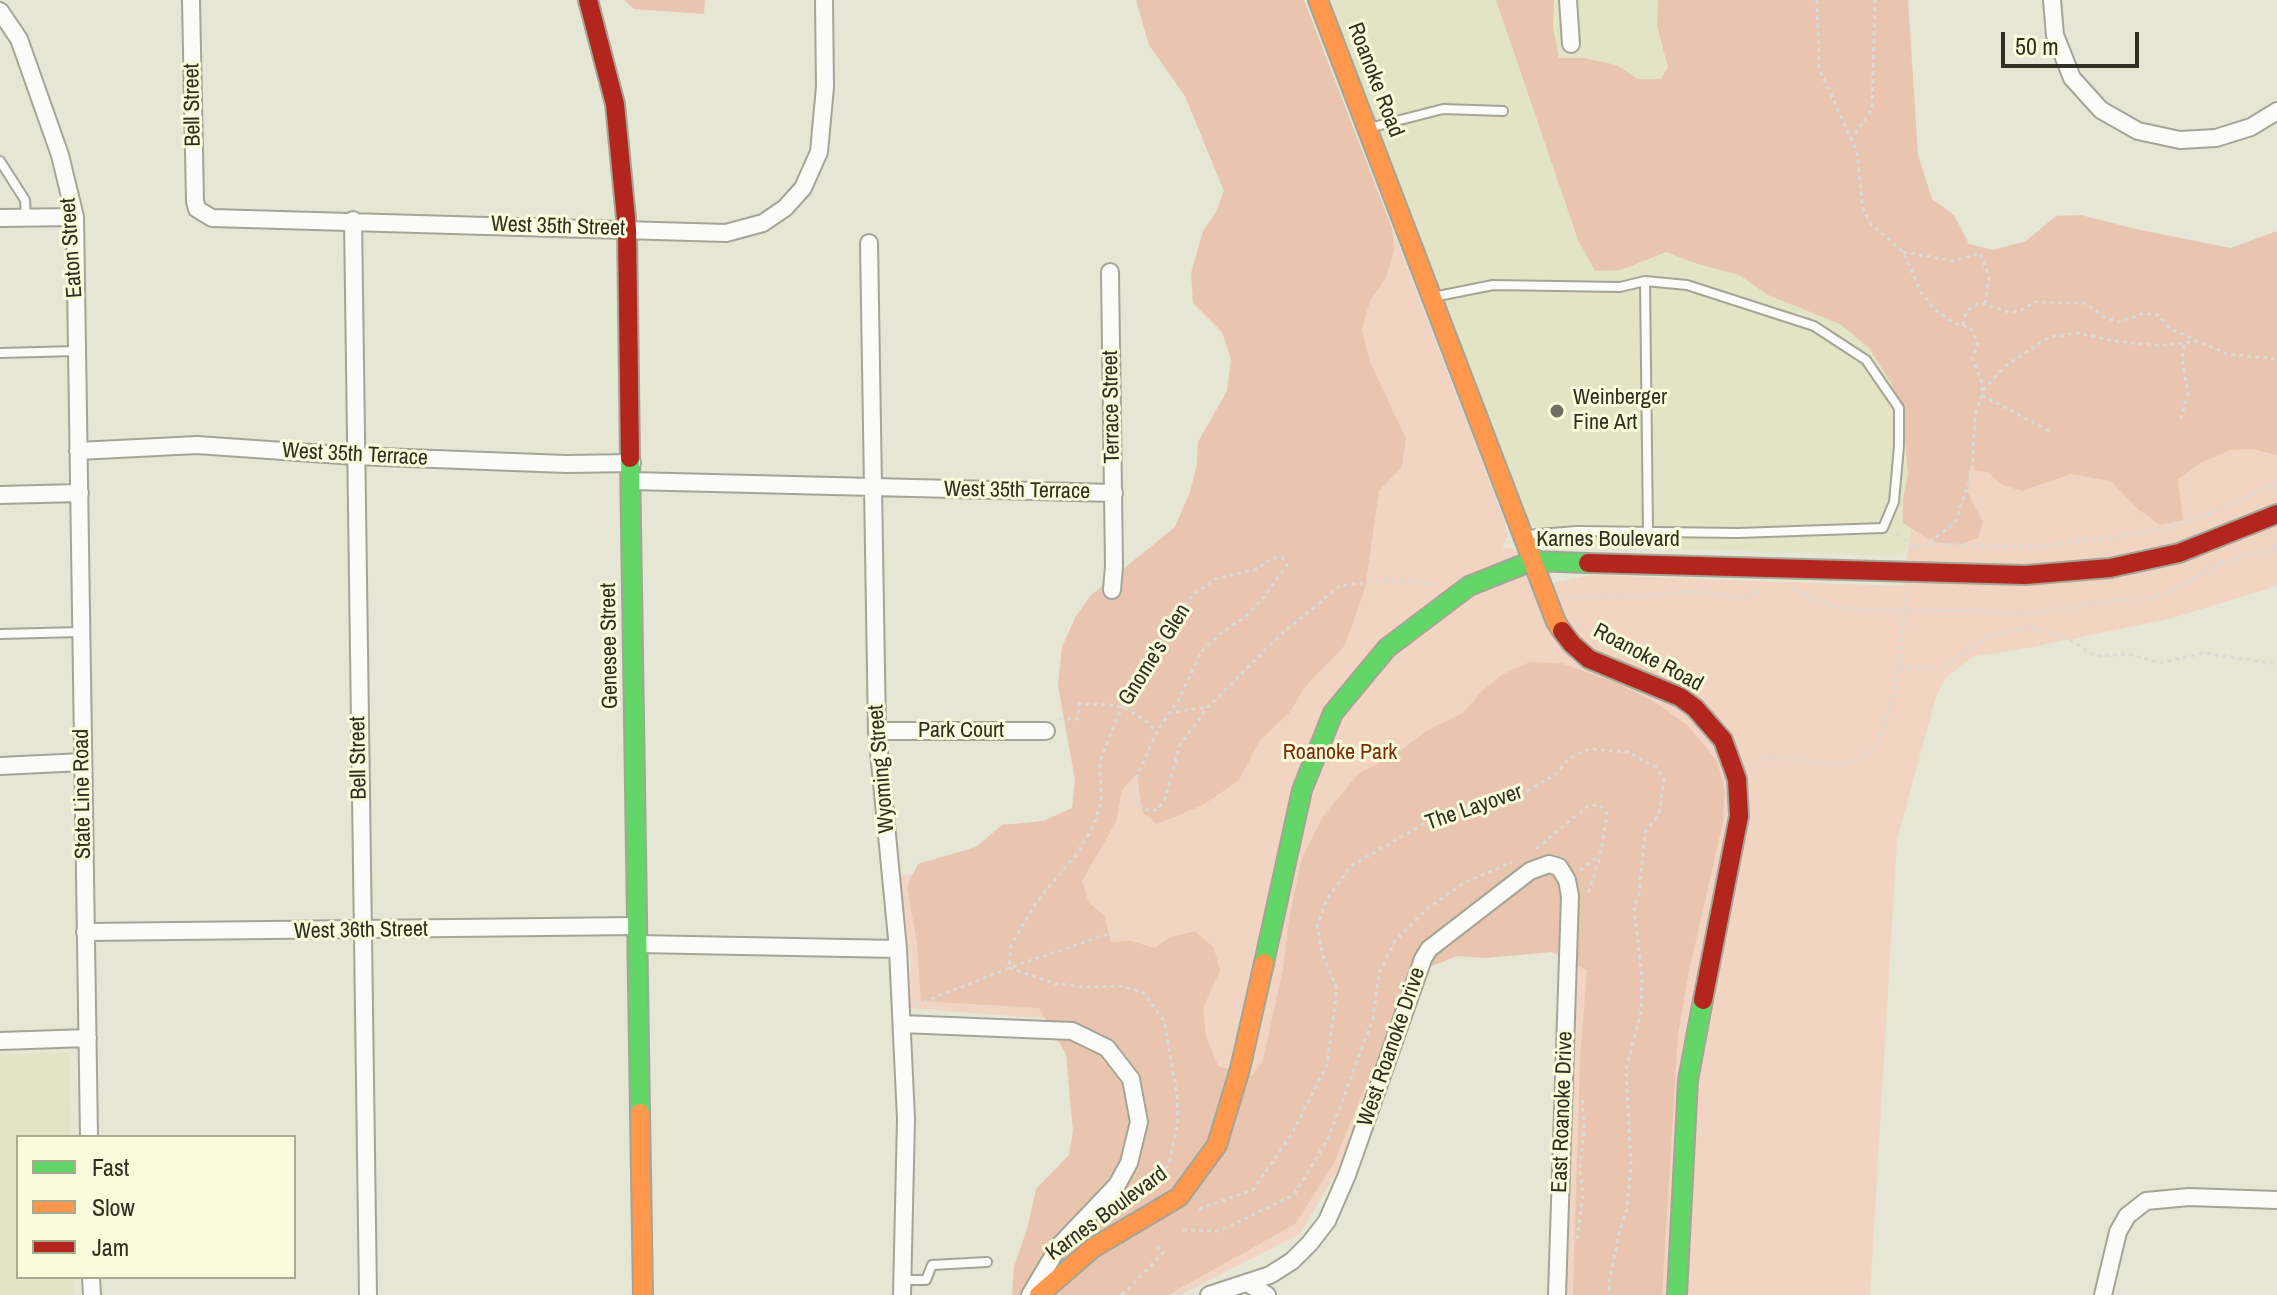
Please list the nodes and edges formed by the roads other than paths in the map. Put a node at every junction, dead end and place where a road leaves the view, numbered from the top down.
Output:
1 (191, 0) edge
2 (588, 0) edge
3 (824, 0) edge
4 (1318, 0) edge
5 (1568, 0) edge
6 (2052, 0) edge
7 (0, 11) edge
8 (1571, 44) dead end
9 (1503, 111) dead end
10 (2277, 111) edge
11 (1368, 128) junction
12 (0, 161) edge
13 (4, 174) edge
14 (197, 209) joint
15 (26, 217) junction
16 (75, 217) junction
17 (0, 218) edge
18 (353, 220) junction
19 (627, 229) junction
20 (869, 243) dead end
21 (1110, 272) dead end
22 (1645, 281) junction
23 (1432, 297) junction
24 (77, 351) junction
25 (0, 353) edge
26 (78, 451) junction
27 (355, 456) junction
28 (632, 472) junction
29 (873, 487) junction
30 (80, 493) junction
31 (1114, 493) junction
32 (0, 495) edge
33 (2277, 514) edge
34 (1648, 532) junction
35 (1522, 535) junction
36 (1532, 561) junction
37 (1112, 590) dead end
38 (81, 632) junction
39 (0, 634) edge
40 (1049, 725) road end
41 (877, 731) junction
42 (83, 762) junction
43 (0, 766) edge
44 (1569, 929) joint
45 (362, 931) junction
46 (85, 932) junction
47 (638, 935) junction
48 (898, 949) junction
49 (901, 1018) junction
50 (88, 1038) junction
51 (0, 1041) edge
52 (89, 1135) edge
53 (2277, 1200) edge
54 (987, 1262) dead end
55 (1247, 1283) junction
56 (902, 1288) edge
57 (368, 1295) edge
58 (643, 1295) edge
59 (1030, 1295) edge
60 (1039, 1295) edge
61 (1209, 1295) edge
62 (1267, 1295) edge
63 (1557, 1295) edge
64 (1677, 1295) edge
65 (2103, 1295) edge

1 - 14 street, Bell Street
2 - 19 street, Genesee Street
3 - 19 street, West 35th Street
4 - 11 street, Roanoke Road
5 - 8 street
6 - 10 street
7 - 16 street, Eaton Street
9 - 11 lane
11 - 23 street, Roanoke Road
12 - 13 lane
13 - 15 lane
14 - 18 street, West 35th Street
15 - 16 street
15 - 17 street
16 - 24 street, Eaton Street
18 - 19 street, West 35th Street
18 - 27 street, Bell Street
19 - 28 street, Genesee Street
20 - 29 street, Wyoming Street
21 - 31 street, Terrace Street
22 - 23 lane
22 - 34 lane
22 - 34 lane
23 - 35 street, Roanoke Road
24 - 25 lane
24 - 26 street, Eaton Street
26 - 27 street, West 35th Terrace
26 - 30 street, State Line Road
27 - 28 street, West 35th Terrace
27 - 45 street, Bell Street
28 - 29 street, West 35th Terrace
28 - 47 street, Genesee Street
29 - 31 street, West 35th Terrace
29 - 41 street, Wyoming Street
30 - 32 street
30 - 38 street, State Line Road
31 - 37 street, Terrace Street
33 - 36 street, Karnes Boulevard
34 - 35 lane
35 - 36 street, Roanoke Road
36 - 60 street, Karnes Boulevard
36 - 64 street, Roanoke Road
38 - 39 lane
38 - 42 street, State Line Road
40 - 41 street, Park Court
41 - 48 street, Wyoming Street
42 - 43 street
42 - 46 street, State Line Road
44 - 55 street, West Roanoke Drive
44 - 63 street, East Roanoke Drive
45 - 46 street, West 36th Street
45 - 47 street, West 36th Street
45 - 57 street, Bell Street
46 - 50 street, State Line Road
47 - 48 street, West 36th Street
47 - 58 street, Genesee Street
48 - 49 street, Wyoming Street
49 - 56 street, Wyoming Street
49 - 59 street
50 - 51 street
50 - 52 street, State Line Road
53 - 65 street
54 - 56 lane
55 - 61 street, West Roanoke Drive
55 - 62 street

